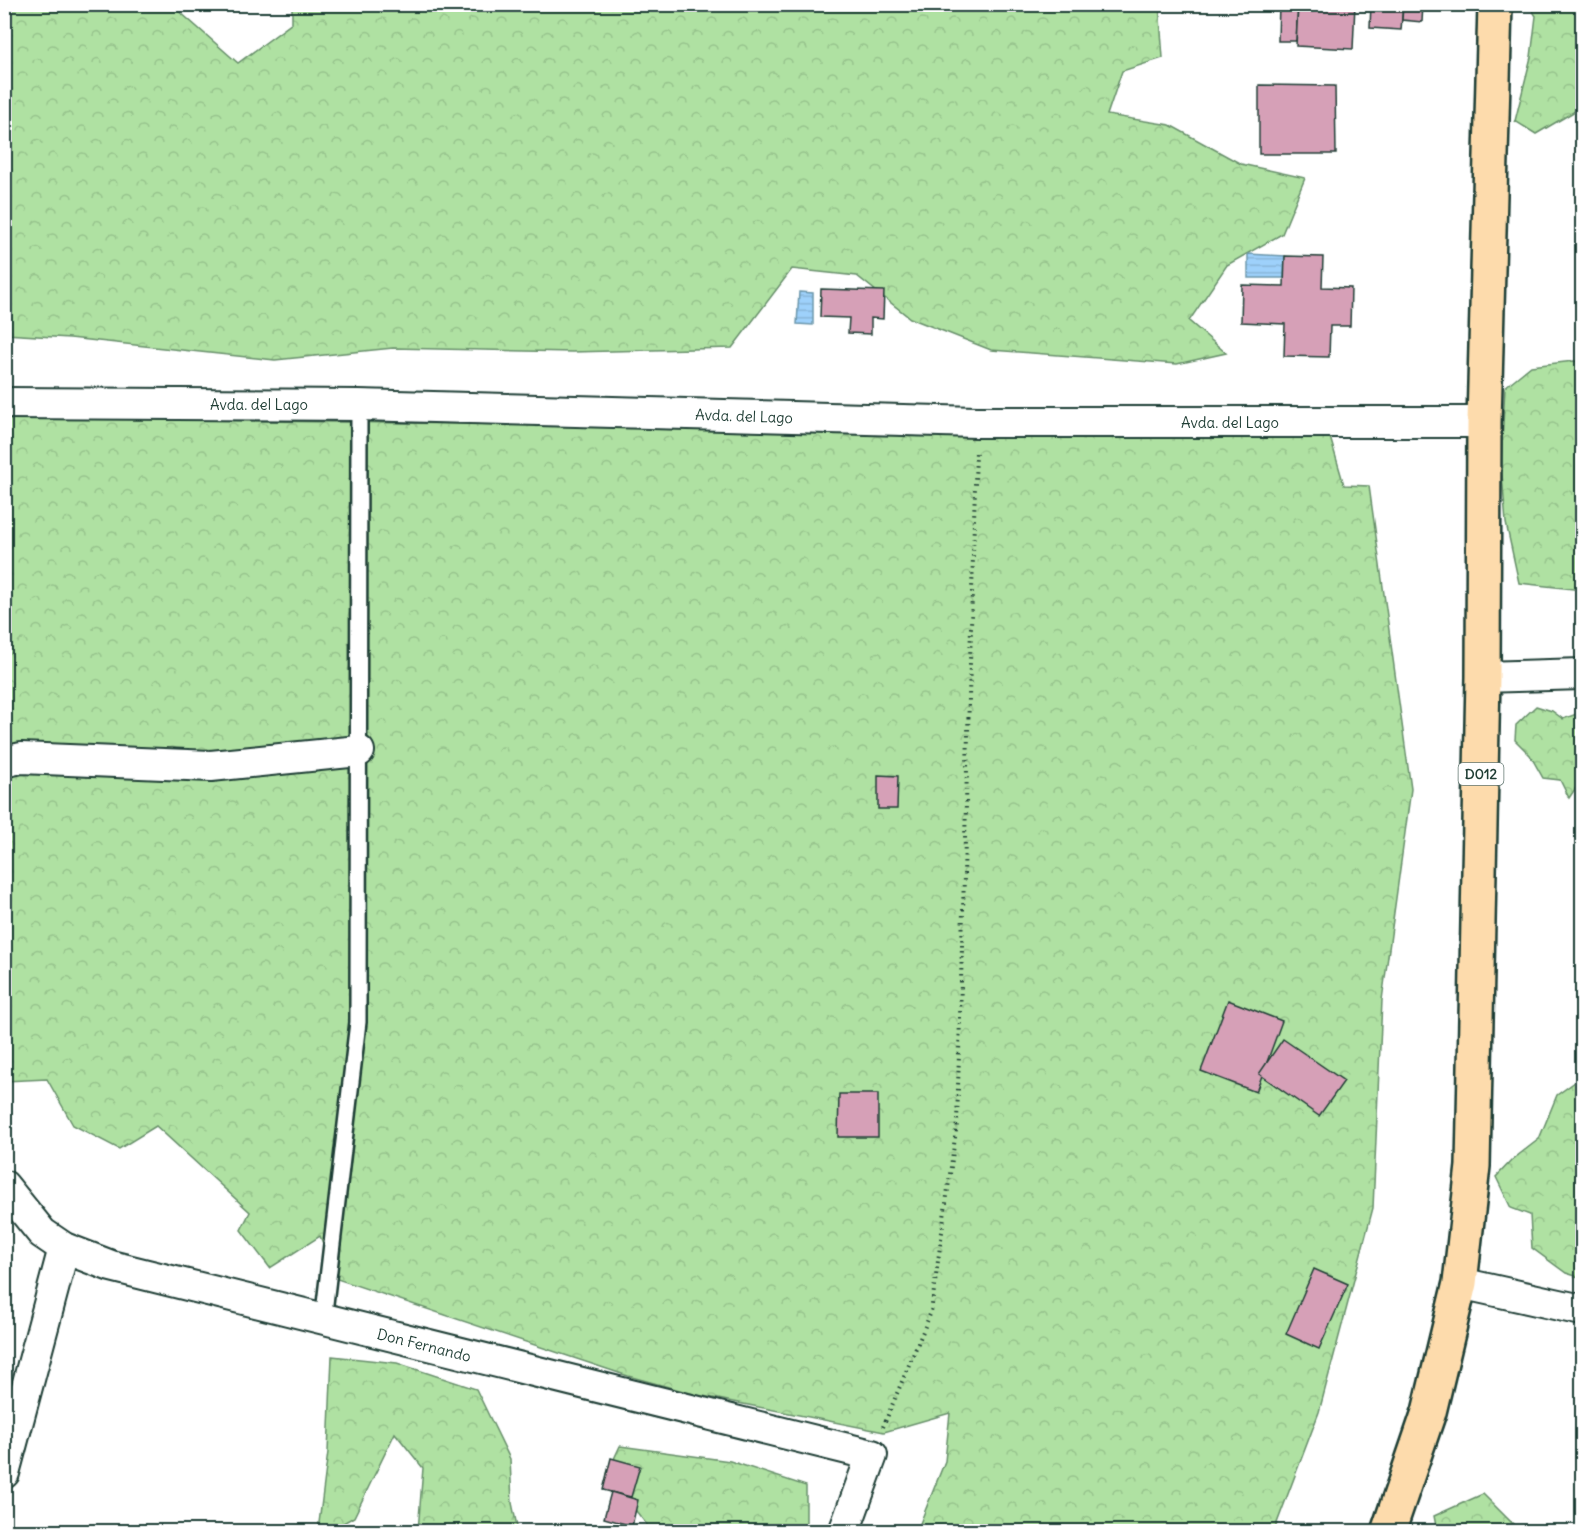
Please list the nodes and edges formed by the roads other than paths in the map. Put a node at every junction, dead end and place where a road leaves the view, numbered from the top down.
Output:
1 (1495, 4) edge
2 (4, 403) edge
3 (359, 405) junction
4 (1485, 422) junction
5 (1582, 674) edge
6 (1483, 677) junction
7 (359, 751) junction
8 (4, 762) edge
9 (4, 1186) edge
10 (64, 1248) junction
11 (1460, 1283) junction
12 (1582, 1310) edge
13 (323, 1321) junction
14 (4, 1473) edge
15 (844, 1532) edge
16 (1388, 1532) edge

1 - 4 main road, D012
2 - 3 street, Avda. del Lago
3 - 4 street, Avda. del Lago
3 - 7 lane
4 - 6 main road, D012
5 - 6 street
6 - 11 main road, D012
7 - 8 street
7 - 13 lane
9 - 10 street, Don Fernando
10 - 13 street, Don Fernando
10 - 14 street
11 - 12 street
11 - 16 main road, D012
13 - 15 street, Don Fernando

